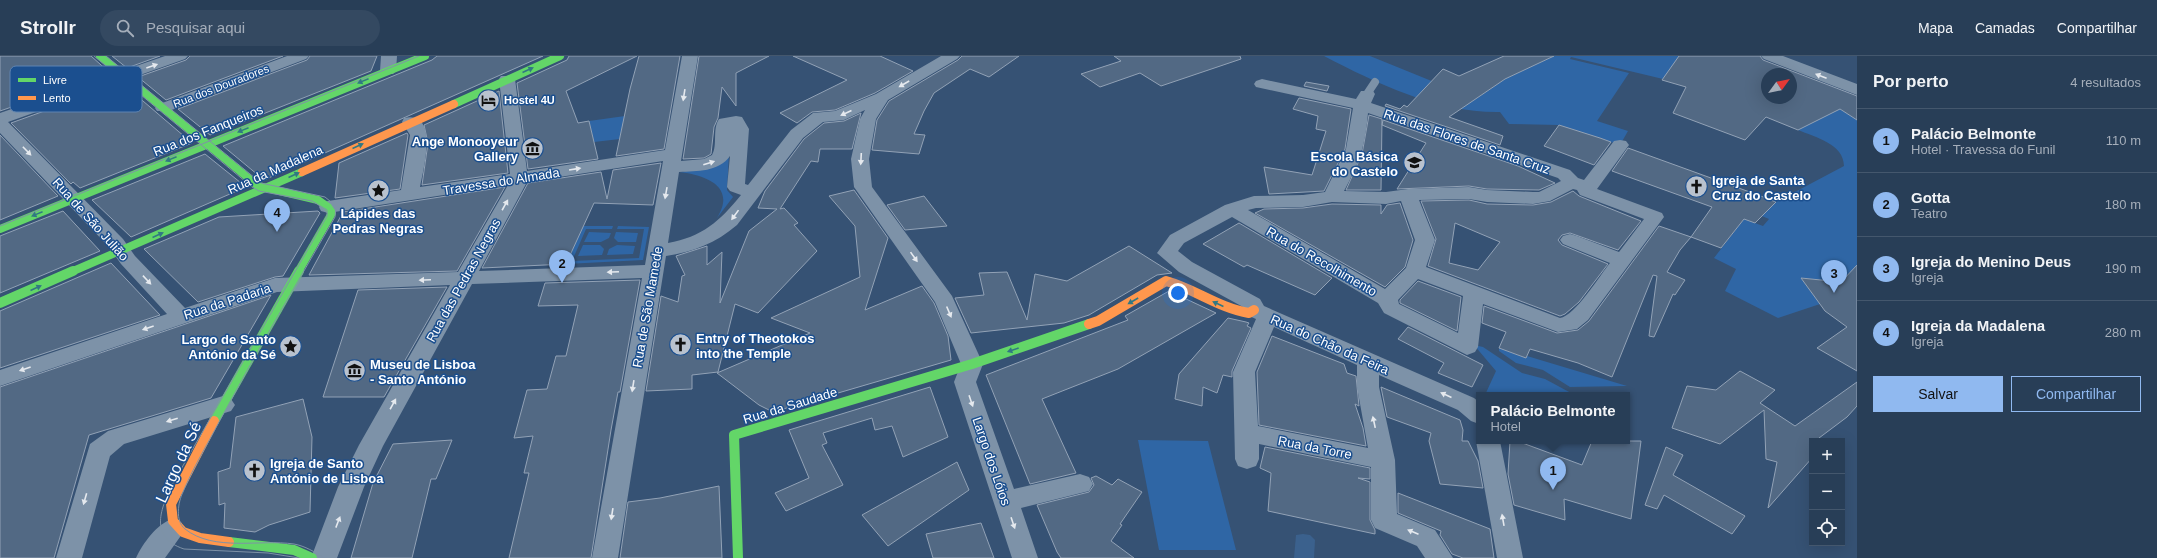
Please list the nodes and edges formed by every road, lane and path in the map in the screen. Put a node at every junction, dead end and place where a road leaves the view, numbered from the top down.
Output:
1 (100, 56) edge
2 (180, 56) edge
3 (301, 56) edge
4 (425, 56) edge
5 (560, 56) edge
6 (690, 56) edge
7 (952, 56) edge
8 (1769, 56) edge
9 (926, 63) edge
10 (389, 64) edge
11 (112, 66) edge
12 (142, 70) edge
13 (507, 79) junction
14 (1262, 84) dead end
15 (1857, 90) edge
16 (142, 91) edge
17 (1367, 94) junction
18 (882, 97) junction
19 (163, 108) junction
20 (20, 112) edge
21 (0, 119) edge
22 (410, 122) junction
23 (0, 123) edge
24 (207, 145) junction
25 (1620, 145) dead end
26 (672, 160) junction
27 (323, 162) junction
28 (320, 178) dead end
29 (519, 178) junction
30 (1580, 185) junction
31 (264, 188) junction
32 (319, 190) dead end
33 (751, 192) junction
34 (410, 194) junction
35 (1408, 195) junction
36 (1332, 196) junction
37 (73, 199) junction
38 (323, 203) junction
39 (1232, 209) junction
40 (0, 229) edge
41 (1570, 240) dead end
42 (122, 250) junction
43 (1622, 260) junction
44 (654, 261) junction
45 (1415, 270) junction
46 (464, 278) junction
47 (292, 284) junction
48 (1474, 293) junction
49 (1387, 299) junction
50 (0, 303) edge
51 (1261, 313) junction
52 (182, 317) junction
53 (1368, 361) junction
54 (972, 364) junction
55 (0, 378) edge
56 (223, 405) junction
57 (1476, 412) edge
58 (1248, 434) junction
59 (1489, 444) edge
60 (1247, 459) dead end
61 (1383, 460) junction
62 (1080, 484) dead end
63 (1006, 501) junction
64 (179, 536) joint
65 (216, 549) dead end
66 (69, 558) edge
67 (149, 558) edge
68 (312, 558) edge
69 (324, 558) edge
70 (605, 558) edge
71 (738, 558) edge
72 (1025, 558) edge
73 (1440, 558) edge
74 (1510, 558) edge

1 - 11 street
12 -> 2 street
3 - 19 street, Rua dos Douradores
4 - 10 street, Rua dos Fanqueiros
13 -> 5 street, Rua da Madalena
6 -> 26 street, Rua de São Mamede
7 - 9 street, Rua da Padaria
15 -> 8 street
9 -> 18 street, Rua da Padaria
10 -> 24 street, Rua dos Fanqueiros
13 - 22 street, Rua da Madalena
13 - 29 street
14 - 17 street, Rua das Flores de Santa Cruz
16 - 19 street
17 - 30 street, Rua das Flores de Santa Cruz
17 - 36 street
18 -> 33 street, Rua da Padaria
18 -> 54 street
19 - 24 street
20 - 21 street
27 -> 22 street, Rua da Madalena
22 - 34 street
23 -> 37 street, Rua de São Julião
24 - 31 street
24 -> 37 street, Rua dos Fanqueiros
25 - 30 street
29 -> 26 street, Travessa do Almada
26 -> 33 street, Travessa do Almada
26 -> 44 street, Rua de São Mamede
27 - 28 street
31 -> 27 street, Rua da Madalena
29 - 34 street, Travessa do Almada
46 -> 29 street, Rua das Pedras Negras
30 - 35 street
30 - 43 street, Rua das Flores de Santa Cruz
31 - 38 street
42 -> 31 street, Rua da Madalena
32 - 38 street
33 -> 44 street, Rua da Padaria
34 - 38 street, Travessa do Almada
35 - 36 street
35 - 45 street
36 - 39 street
37 -> 40 street, Rua dos Fanqueiros
37 - 42 street, Rua de São Julião
38 - 47 street
39 - 49 street, Rua do Recolhimento
39 - 51 street, Rua do Chão da Feira
41 - 43 street
50 -> 42 street, Rua da Madalena
42 -> 52 street, Rua de São Julião
43 - 48 street
44 -> 46 street, Rua da Padaria
44 -> 70 street, Rua de São Mamede
45 - 48 street
45 - 49 street
46 -> 47 street, Rua da Padaria
69 -> 46 street, Rua das Pedras Negras
47 - 52 street, Rua da Padaria
47 - 56 street
48 - 49 street, Rua do Recolhimento
51 - 53 street, Rua do Chão da Feira
51 -> 54 street
51 - 58 street
52 -> 55 street, Rua da Padaria
57 -> 53 street, Rua do Chão da Feira
61 -> 53 street
54 -> 63 street, Largo dos Lóios
54 - 71 street, Rua da Saudade
56 - 64 street, Largo da Sé
56 -> 66 street
58 - 60 street
58 - 61 street, Rua da Torre
74 -> 59 street
73 -> 61 street
62 - 63 street
63 -> 72 street, Largo dos Lóios
64 - 67 street
65 - 68 street

